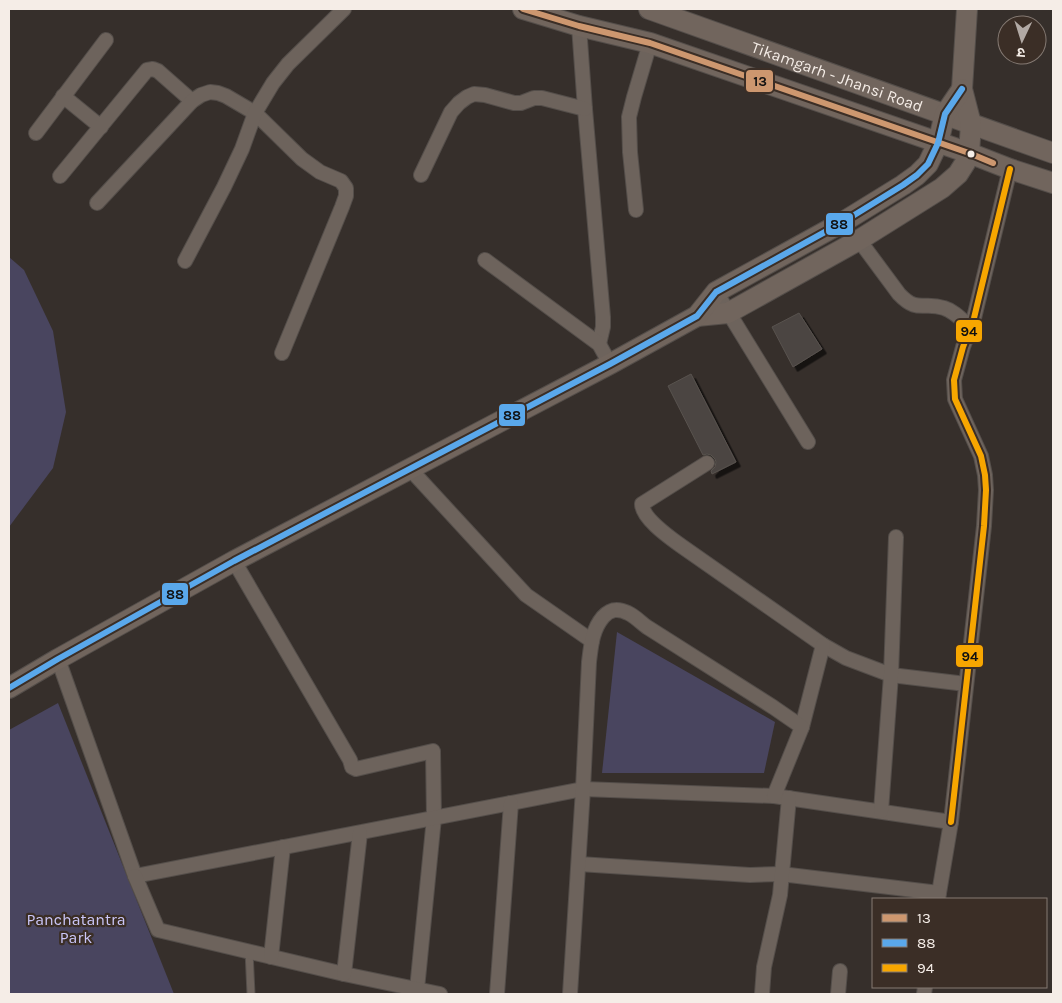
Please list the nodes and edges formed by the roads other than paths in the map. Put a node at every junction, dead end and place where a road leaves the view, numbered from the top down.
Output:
1 (344, 9) edge
2 (523, 9) edge
3 (649, 9) edge
4 (967, 9) edge
5 (579, 26) junction
6 (106, 40) dead end
7 (650, 43) junction
8 (962, 90) junction
9 (63, 96) junction
10 (192, 101) junction
11 (585, 109) junction
12 (255, 113) junction
13 (945, 114) junction
14 (971, 124) junction
15 (101, 127) junction
16 (36, 133) dead end
17 (938, 142) junction
18 (969, 153) junction
19 (1053, 153) edge
20 (1010, 169) junction
21 (421, 175) dead end
22 (60, 176) dead end
23 (1053, 183) edge
24 (97, 203) dead end
25 (636, 210) dead end
26 (859, 240) junction
27 (485, 260) dead end
28 (185, 261) dead end
29 (716, 292) junction
30 (728, 313) junction
31 (697, 316) junction
32 (970, 327) junction
33 (599, 344) junction
34 (282, 353) dead end
35 (610, 364) junction
36 (808, 442) dead end
37 (707, 463) dead end
38 (410, 468) junction
39 (896, 537) dead end
40 (234, 561) junction
41 (592, 641) junction
42 (824, 645) junction
43 (58, 659) junction
44 (891, 675) junction
45 (966, 684) junction
46 (9, 688) edge
47 (802, 727) junction
48 (583, 789) junction
49 (774, 796) junction
50 (789, 798) junction
51 (511, 803) junction
52 (881, 812) junction
53 (434, 818) junction
54 (950, 822) junction
55 (360, 832) junction
56 (283, 847) junction
57 (579, 864) junction
58 (781, 874) junction
59 (135, 876) junction
60 (939, 896) edge
61 (249, 951) junction
62 (271, 957) junction
63 (840, 971) dead end
64 (344, 974) junction
65 (417, 989) junction
66 (251, 994) edge
67 (440, 994) edge
68 (497, 994) edge
69 (570, 994) edge
70 (762, 994) edge
71 (838, 994) edge

1 - 12 street
2 - 5 street, Tikamgarh - Jhansi Road
3 - 13 street, Tikamgarh - Jhansi Road
4 - 8 street
5 - 7 street, Tikamgarh - Jhansi Road
5 - 11 street
6 - 9 street
7 - 17 street, Tikamgarh - Jhansi Road
7 - 25 street
8 - 13 street
8 - 14 street
9 - 15 street
9 - 16 street
10 - 12 street
10 - 15 street
10 - 24 street
11 - 21 street
11 - 33 street
12 - 28 street
12 - 34 street
13 - 14 street, Tikamgarh - Jhansi Road
13 - 17 street
14 - 18 street
14 - 19 street, Tikamgarh - Jhansi Road
15 - 22 street
17 - 18 street, Tikamgarh - Jhansi Road
17 - 29 street
18 - 20 street, Tikamgarh - Jhansi Road
18 - 26 street
20 - 23 street, Tikamgarh - Jhansi Road
20 - 32 street
26 - 30 street
26 - 32 street
27 - 33 street
29 - 30 street
29 - 31 street
30 - 31 street
30 - 36 street
31 - 35 street
32 - 45 street
33 - 35 street
35 - 38 street
37 - 42 street
38 - 40 street
38 - 41 street
39 - 44 street
40 - 43 street
40 - 53 street
41 - 47 street
41 - 48 street
42 - 44 street
42 - 47 street
43 - 46 street
43 - 59 street
44 - 45 street
44 - 52 street
45 - 54 street
47 - 49 street
48 - 49 street
48 - 51 street
48 - 57 street
49 - 50 street
50 - 52 street
50 - 58 street
51 - 53 street
51 - 68 street
52 - 54 street
53 - 55 street
53 - 65 street
54 - 60 street
55 - 56 street
55 - 64 street
56 - 59 street
56 - 62 street
57 - 58 street
57 - 69 street
58 - 60 street
58 - 70 street
59 - 61 street
61 - 62 street
61 - 66 lane
62 - 64 street
63 - 71 street
64 - 65 street
65 - 67 street

